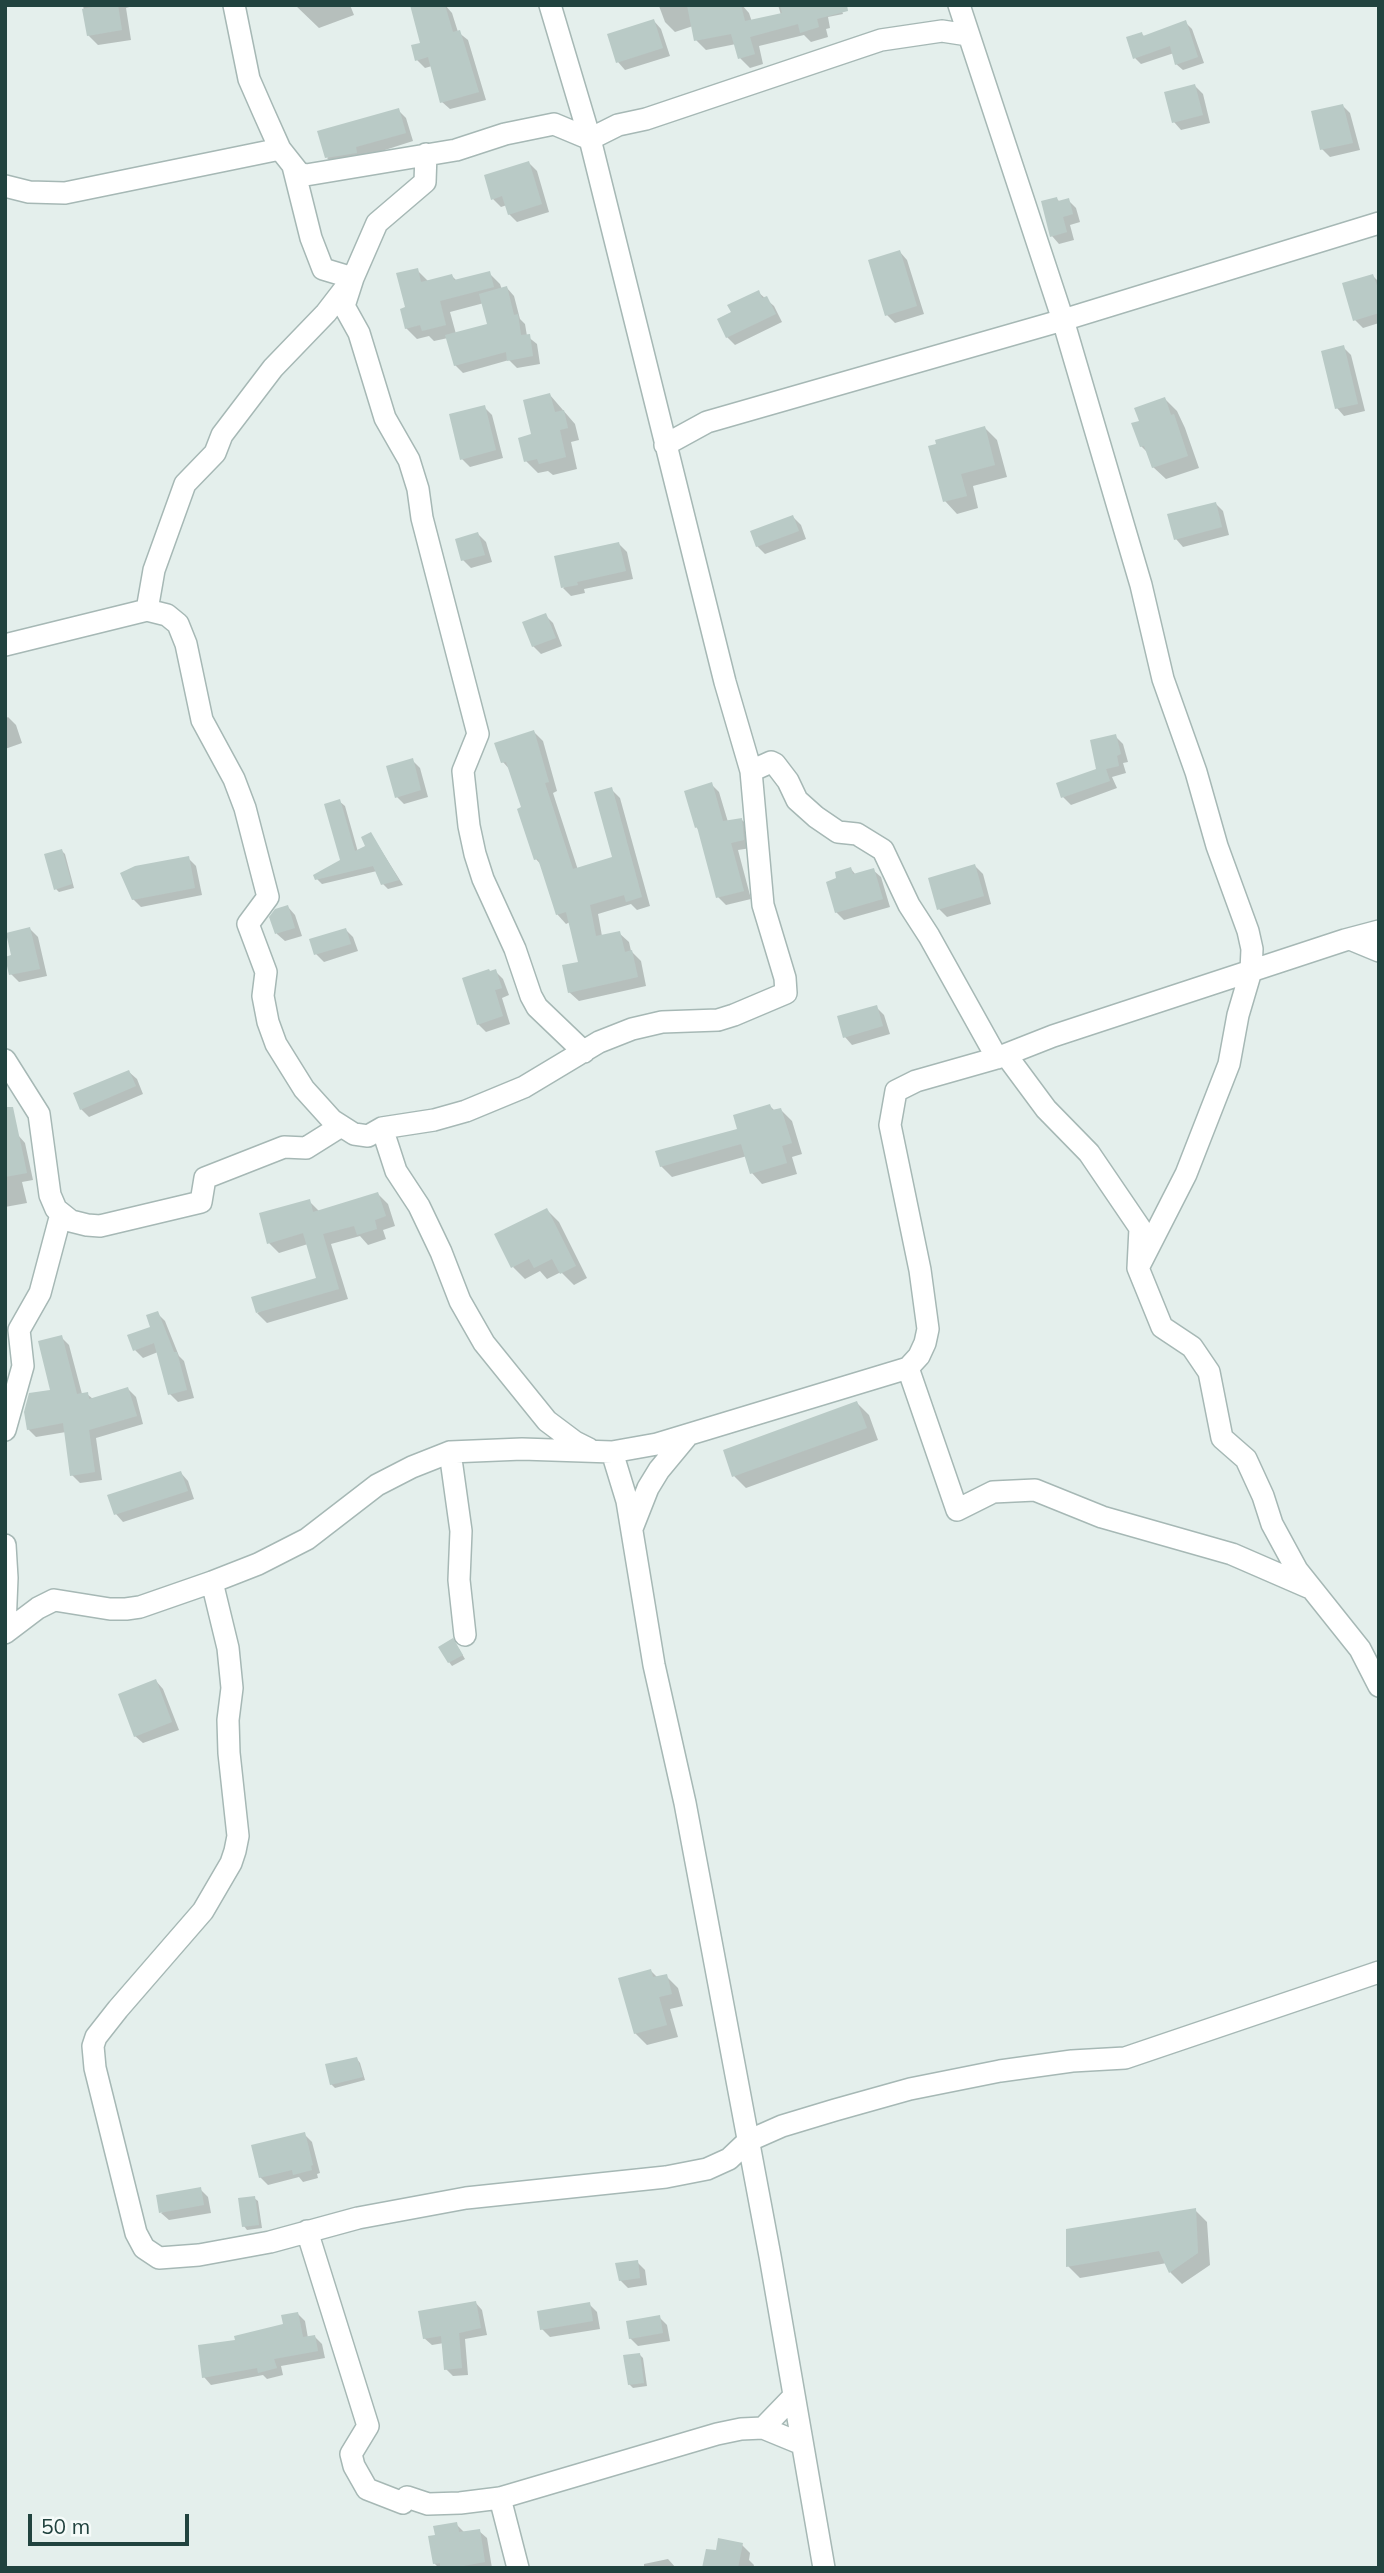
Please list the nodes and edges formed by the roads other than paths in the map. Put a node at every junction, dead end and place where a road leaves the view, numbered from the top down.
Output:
1 (234, 5) edge
2 (550, 5) edge
3 (959, 5) edge
4 (968, 35) junction
5 (590, 139) junction
6 (280, 149) junction
7 (426, 154) junction
8 (293, 166) junction
9 (5, 186) edge
10 (1379, 223) edge
11 (352, 278) junction
12 (1063, 320) junction
13 (665, 446) junction
14 (147, 610) junction
15 (5, 645) edge
16 (751, 771) junction
17 (1379, 931) edge
18 (1349, 939) junction
19 (1379, 951) edge
20 (1251, 971) junction
21 (584, 1052) junction
22 (1002, 1057) junction
23 (5, 1060) edge
24 (341, 1126) junction
25 (382, 1128) junction
26 (61, 1214) junction
27 (1138, 1268) junction
28 (908, 1368) junction
29 (5, 1430) edge
30 (688, 1435) junction
31 (450, 1452) junction
32 (603, 1452) junction
33 (632, 1532) junction
34 (5, 1545) edge
35 (212, 1582) junction
36 (1313, 1589) junction
37 (5, 1627) edge
38 (5, 1633) edge
39 (465, 1635) dead end
40 (1379, 1686) edge
41 (1379, 1972) edge
42 (748, 2141) junction
43 (307, 2231) junction
44 (793, 2397) junction
45 (763, 2428) junction
46 (802, 2444) junction
47 (500, 2498) junction
48 (518, 2568) edge
49 (824, 2568) edge

1 - 6 street
2 - 5 street
3 - 4 street
4 - 5 street
4 - 12 street
5 - 7 street
5 - 13 street
6 - 8 street
6 - 9 street
7 - 8 street
7 - 11 street
8 - 11 street
10 - 12 street
11 - 14 street
11 - 21 street
12 - 13 street
12 - 20 street
13 - 16 street
14 - 15 street
14 - 24 street
16 - 21 street
16 - 22 street
17 - 18 street
18 - 19 street
18 - 20 street
20 - 22 street
20 - 27 street
21 - 25 street
22 - 27 street
22 - 28 street
23 - 26 street
24 - 25 street
24 - 26 street
25 - 32 street
26 - 29 street
27 - 36 street
28 - 30 street
28 - 36 street
30 - 32 street
30 - 33 street
31 - 32 street
31 - 35 street
31 - 39 street
32 - 33 street
33 - 42 street
34 - 37 street
35 - 38 street
35 - 43 street
36 - 40 street
41 - 42 street
42 - 43 street
42 - 44 street
43 - 47 street
44 - 45 street
44 - 46 street
45 - 46 street
45 - 47 street
46 - 49 street
47 - 48 street

